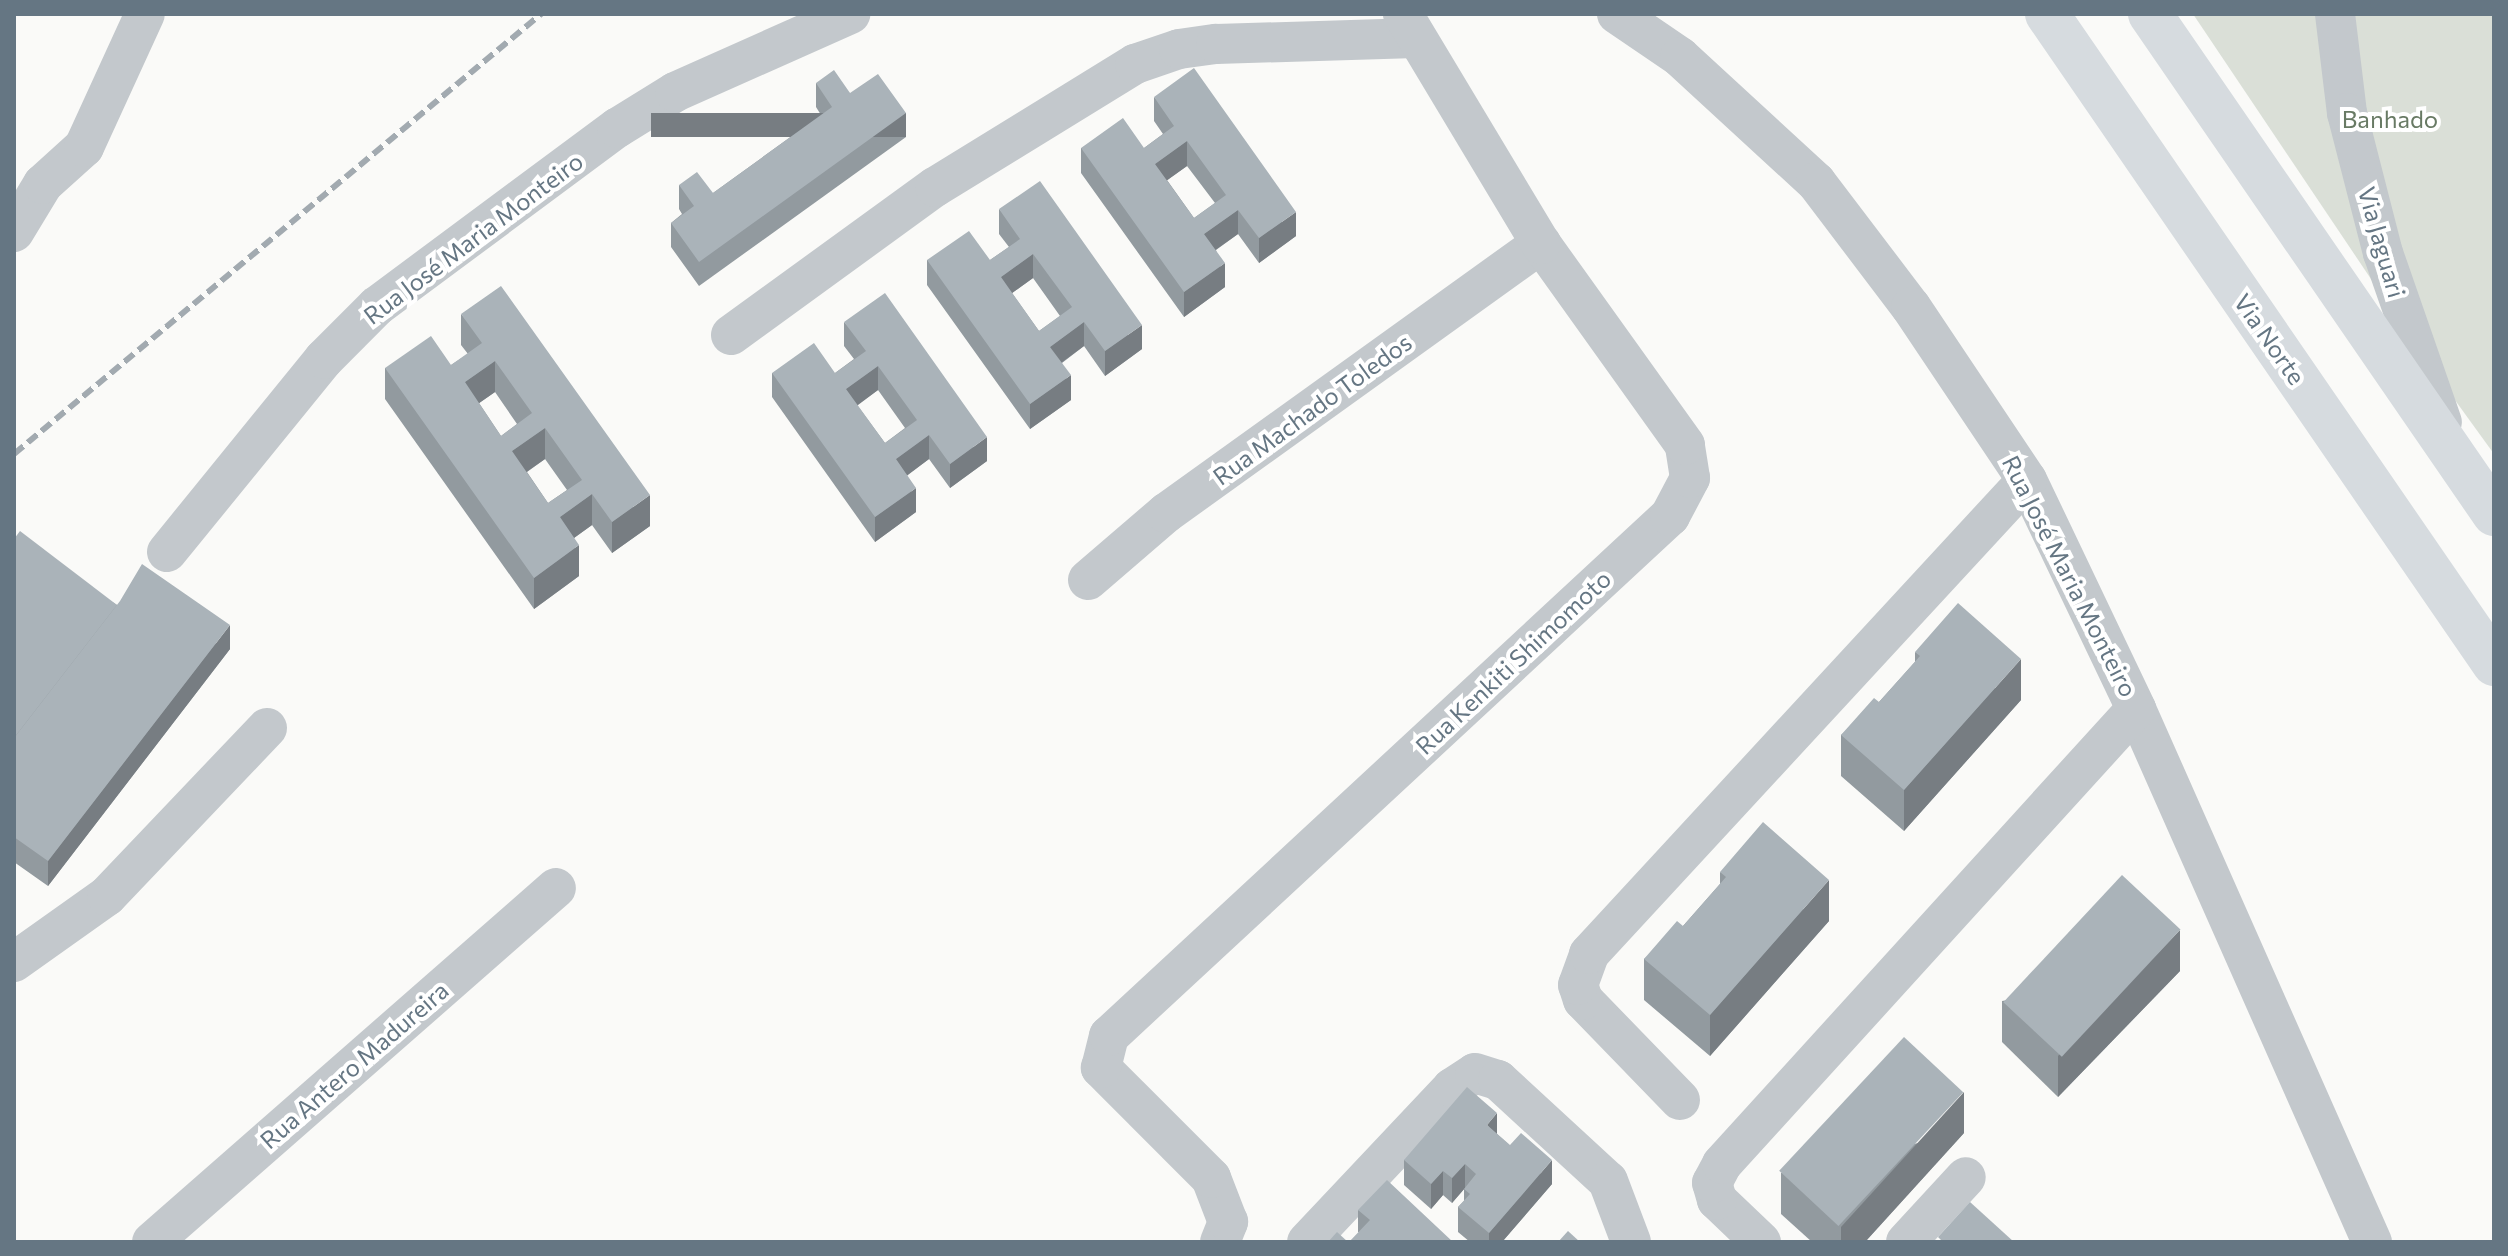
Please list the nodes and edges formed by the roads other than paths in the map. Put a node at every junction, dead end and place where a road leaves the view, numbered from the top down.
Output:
1 (145, 14) edge
2 (850, 14) edge
3 (1617, 14) edge
4 (2047, 14) edge
5 (2150, 14) edge
6 (2335, 14) edge
7 (1409, 26) edge
8 (14, 232) edge
9 (1541, 244) junction
10 (731, 335) dead end
11 (2459, 463) junction
12 (2027, 480) junction
13 (2494, 514) edge
14 (167, 552) dead end
15 (1088, 580) dead end
16 (2494, 664) edge
17 (2136, 709) junction
18 (267, 728) dead end
19 (556, 888) dead end
20 (14, 962) edge
21 (1680, 1100) dead end
22 (1966, 1177) dead end
23 (152, 1242) edge
24 (1220, 1242) edge
25 (1307, 1242) edge
26 (1631, 1242) edge
27 (1761, 1242) edge
28 (1906, 1242) edge
29 (2372, 1242) edge

1 - 8 street
2 - 14 street, Rua José Maria Monteiro
3 - 12 street, Rua José Maria Monteiro
4 - 16 main road, Via Norte
5 - 11 main road
6 - 11 street, Via Jaguari
7 - 9 street, Rua Kenkiti Shimomoto
7 - 10 street
9 - 15 street, Rua Machado Toledos
9 - 24 street, Rua Kenkiti Shimomoto
11 - 13 main road
12 - 17 street, Rua José Maria Monteiro
12 - 21 street
17 - 27 street
17 - 29 street, Rua José Maria Monteiro
18 - 20 street
19 - 23 street, Rua Antero Madureira
22 - 28 street
25 - 26 street

